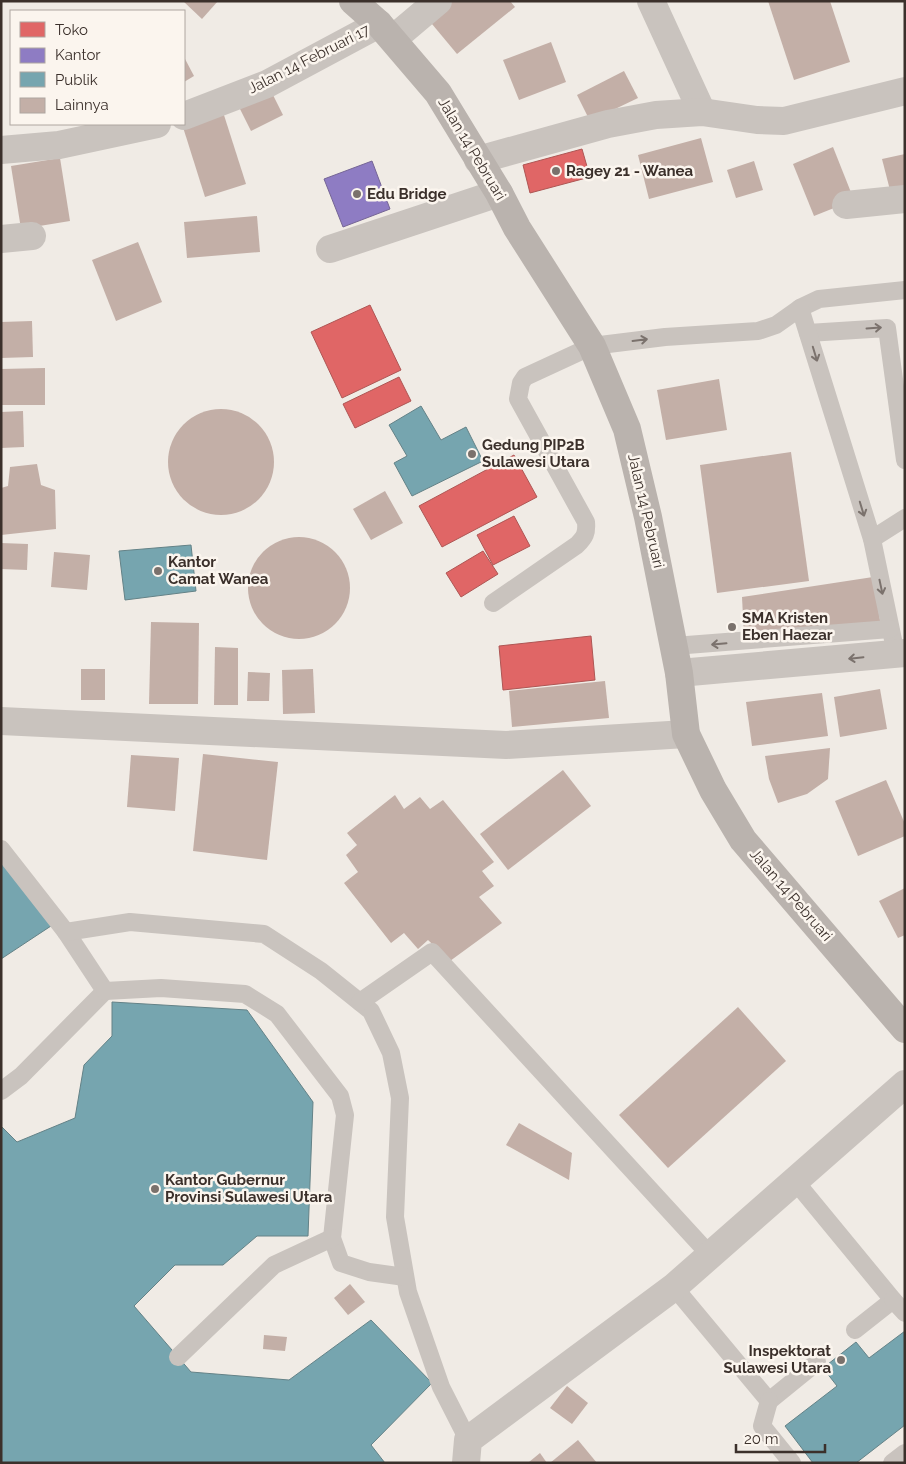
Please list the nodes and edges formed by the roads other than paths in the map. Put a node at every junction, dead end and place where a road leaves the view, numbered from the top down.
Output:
1 (353, 1) edge
2 (438, 1) edge
3 (651, 1) edge
4 (386, 32) junction
5 (905, 91) edge
6 (702, 112) junction
7 (185, 116) edge
8 (152, 125) edge
9 (1, 150) edge
10 (478, 160) junction
11 (499, 193) junction
12 (905, 199) edge
13 (846, 205) dead end
14 (32, 236) dead end
15 (1, 239) edge
16 (330, 249) dead end
17 (905, 290) edge
18 (800, 308) junction
19 (808, 333) junction
20 (592, 346) junction
21 (905, 460) edge
22 (905, 518) edge
23 (872, 539) junction
24 (493, 603) dead end
25 (897, 645) edge
26 (674, 646) junction
27 (680, 673) junction
28 (1, 721) edge
29 (686, 734) junction
30 (1, 849) edge
31 (66, 932) junction
32 (105, 991) junction
33 (360, 1002) junction
34 (905, 1029) edge
35 (905, 1084) edge
36 (1, 1092) edge
37 (795, 1181) junction
38 (332, 1238) junction
39 (710, 1255) junction
40 (405, 1276) junction
41 (674, 1287) junction
42 (893, 1300) junction
43 (905, 1313) edge
44 (855, 1330) dead end
45 (178, 1357) dead end
46 (817, 1362) dead end
47 (769, 1401) junction
48 (467, 1451) edge
49 (905, 1453) edge
50 (792, 1463) edge
51 (892, 1463) edge

1 - 4 main road, Jalan 14 Pebruari
2 - 4 street, Jalan 14 Februari 17
3 - 6 street
4 - 7 street, Jalan 14 Februari 17
4 - 10 main road, Jalan 14 Pebruari
5 - 6 street
6 - 10 street
8 - 9 street
10 - 11 main road, Jalan 14 Pebruari
11 - 16 street
11 - 20 main road, Jalan 14 Pebruari
12 - 13 street
14 - 15 street
17 - 18 lane
18 - 19 lane
20 -> 18 lane
19 -> 21 lane
19 -> 23 lane
20 - 24 lane
20 - 26 main road, Jalan 14 Pebruari
22 - 23 lane
23 -> 25 lane
25 -> 26 lane
25 -> 27 street
26 - 27 main road, Jalan 14 Pebruari
27 - 29 main road, Jalan 14 Pebruari
28 - 29 street
29 - 34 main road, Jalan 14 Pebruari
30 - 31 lane
31 - 32 lane
31 - 33 lane
32 - 36 lane
32 - 38 lane
33 - 39 lane
33 - 40 lane
35 - 37 street
37 - 39 street
37 - 42 lane
38 - 40 lane
38 - 45 lane
39 - 41 street
40 - 48 lane
41 - 47 lane
41 - 48 street
42 - 43 lane
42 - 44 lane
46 - 47 lane
47 - 50 lane
49 - 51 lane

